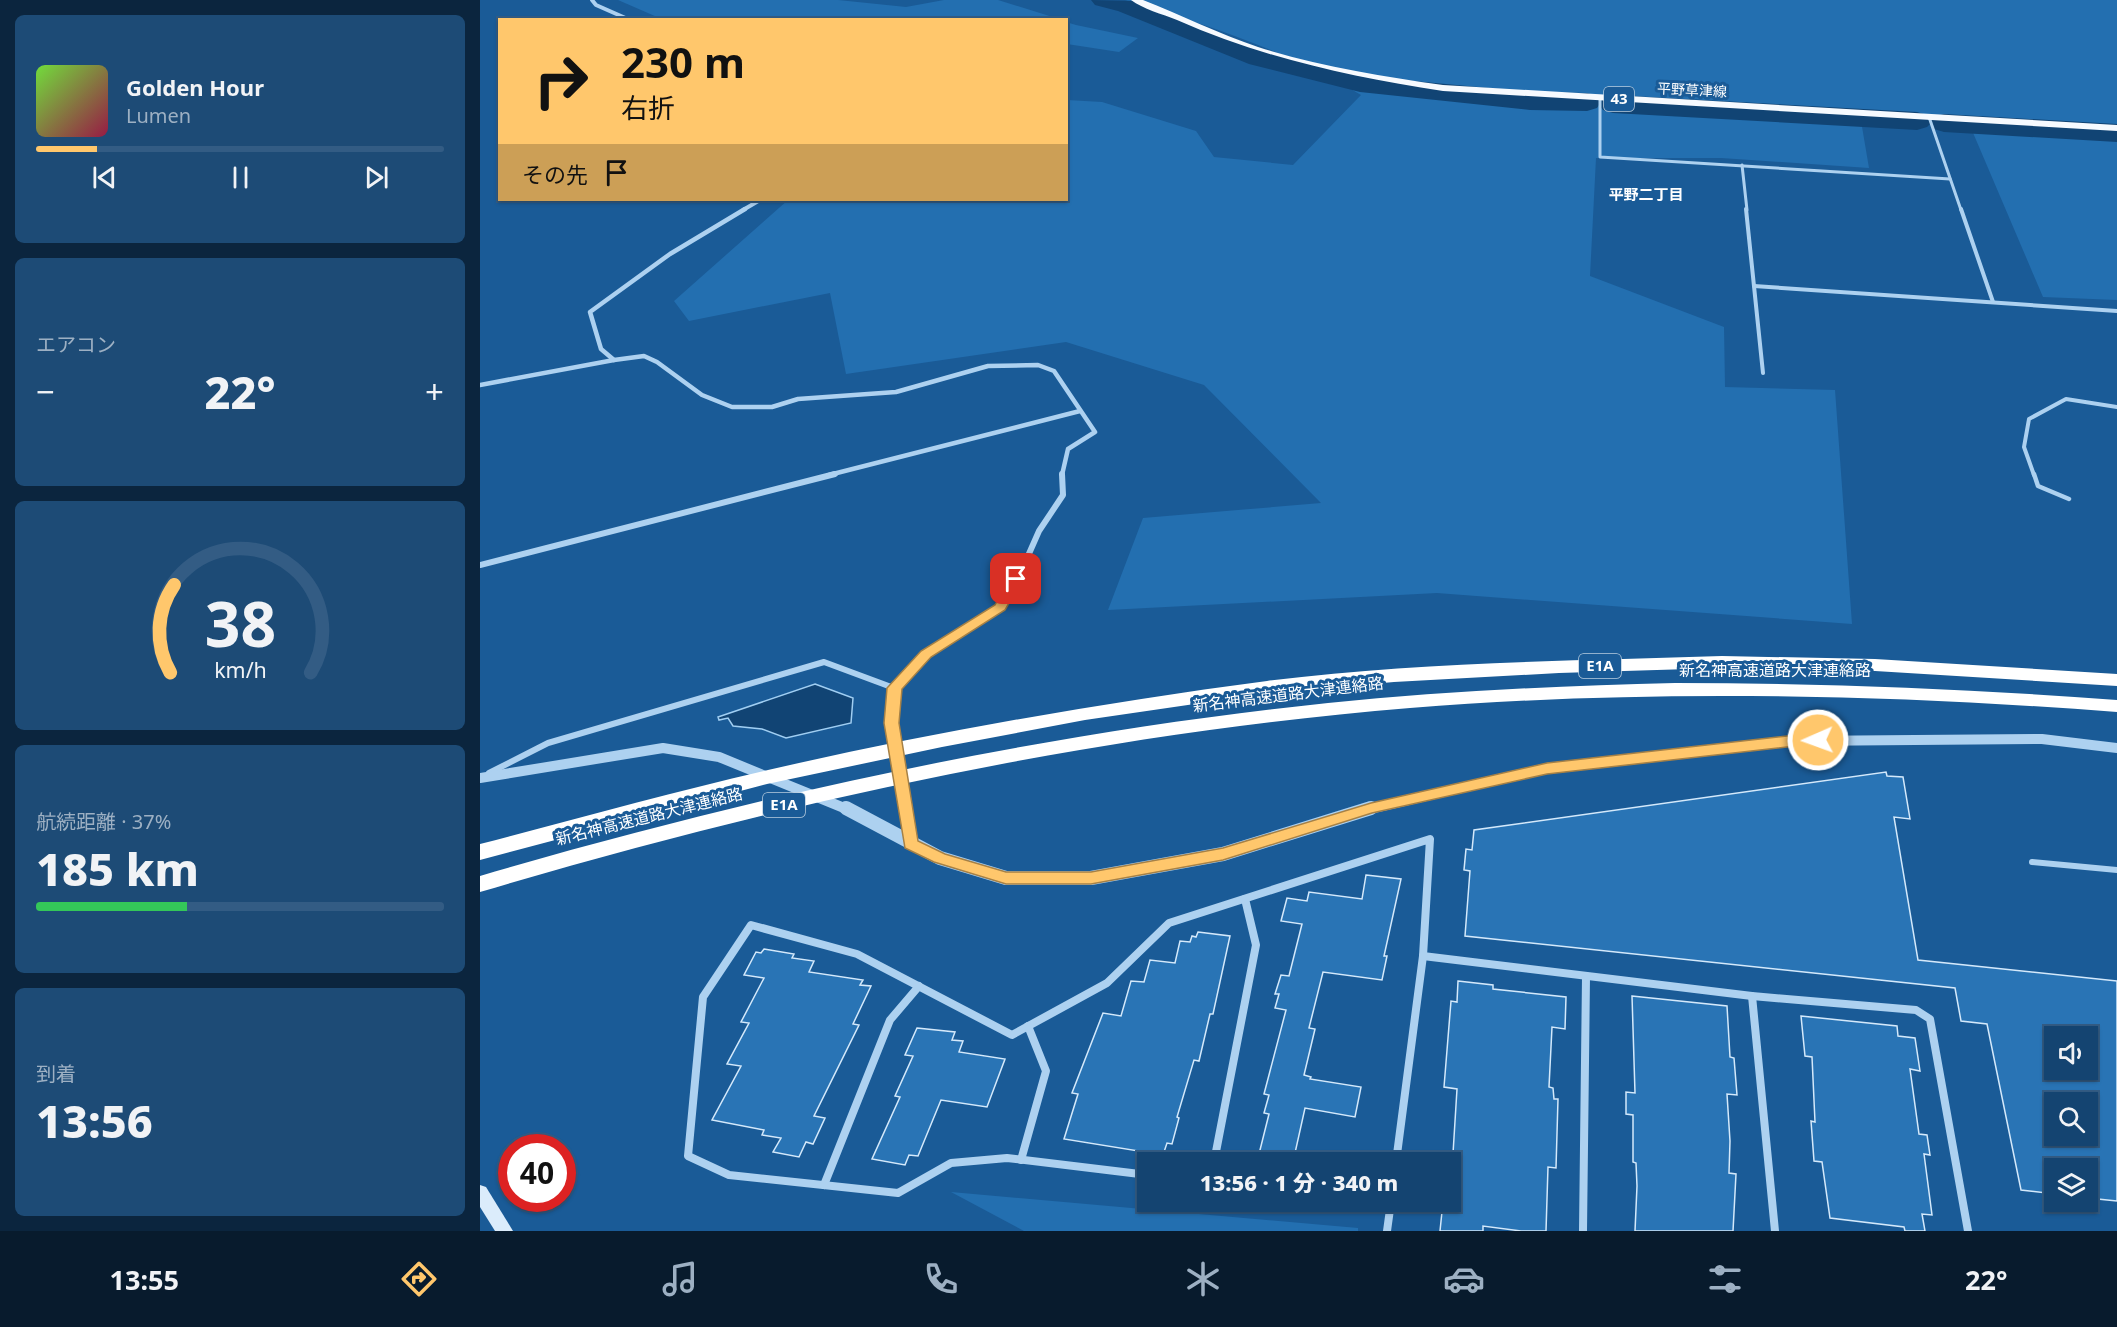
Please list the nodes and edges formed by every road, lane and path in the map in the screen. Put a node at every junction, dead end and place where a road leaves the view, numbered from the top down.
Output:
1 (592, 0) edge
2 (1135, 0) edge
3 (625, 18) edge
4 (1600, 98) junction
5 (1929, 117) junction
6 (2117, 128) edge
7 (1742, 165) junction
8 (1950, 179) junction
9 (758, 201) edge
10 (1754, 286) junction
11 (1993, 302) junction
12 (2117, 311) edge
13 (614, 360) junction
14 (1763, 373) dead end
15 (480, 385) edge
16 (2117, 407) edge
17 (1080, 411) junction
18 (2069, 499) dead end
19 (480, 565) edge
20 (2117, 680) edge
21 (894, 688) junction
22 (2117, 706) edge
23 (2117, 748) edge
24 (480, 778) edge
25 (911, 844) junction
26 (480, 852) edge
27 (2032, 862) dead end
28 (2117, 870) edge
29 (480, 884) edge
30 (1245, 899) junction
31 (1423, 956) junction
32 (1586, 977) junction
33 (919, 986) junction
34 (1752, 996) junction
35 (1028, 1026) junction
36 (1216, 1152) edge
37 (1397, 1152) edge
38 (1021, 1160) junction
39 (1137, 1174) edge
40 (824, 1185) junction
41 (480, 1192) edge
42 (1390, 1212) edge
43 (504, 1231) edge
44 (1387, 1231) edge
45 (1582, 1231) edge
46 (1775, 1231) edge
47 (1968, 1231) edge

1 - 3 street
2 - 4 main road, 平野草津線 / 43
4 - 5 main road, 平野草津線 / 43
4 - 7 lane
5 - 6 main road, 平野草津線 / 43
5 - 8 lane
7 - 8 lane
7 - 10 lane
8 - 11 lane
9 - 13 street
10 - 11 lane
10 - 14 lane
11 - 12 lane
13 - 15 street
13 - 17 street
16 - 18 lane
17 - 19 street
17 - 21 street
20 - 26 highway, 新名神高速道路大津連絡路 / E1A
21 - 24 street
21 - 25 street
22 - 29 highway, 新名神高速道路大津連絡路 / E1A
23 - 25 street
24 - 25 street
27 - 28 lane
30 - 31 street
30 - 35 street
30 - 36 street
31 - 32 street
31 - 37 street
32 - 34 street
32 - 45 street
33 - 35 street
33 - 40 street
33 - 40 street
34 - 46 street
34 - 47 street
35 - 38 street
38 - 39 street
38 - 40 street
41 - 43 main road
42 - 44 street

